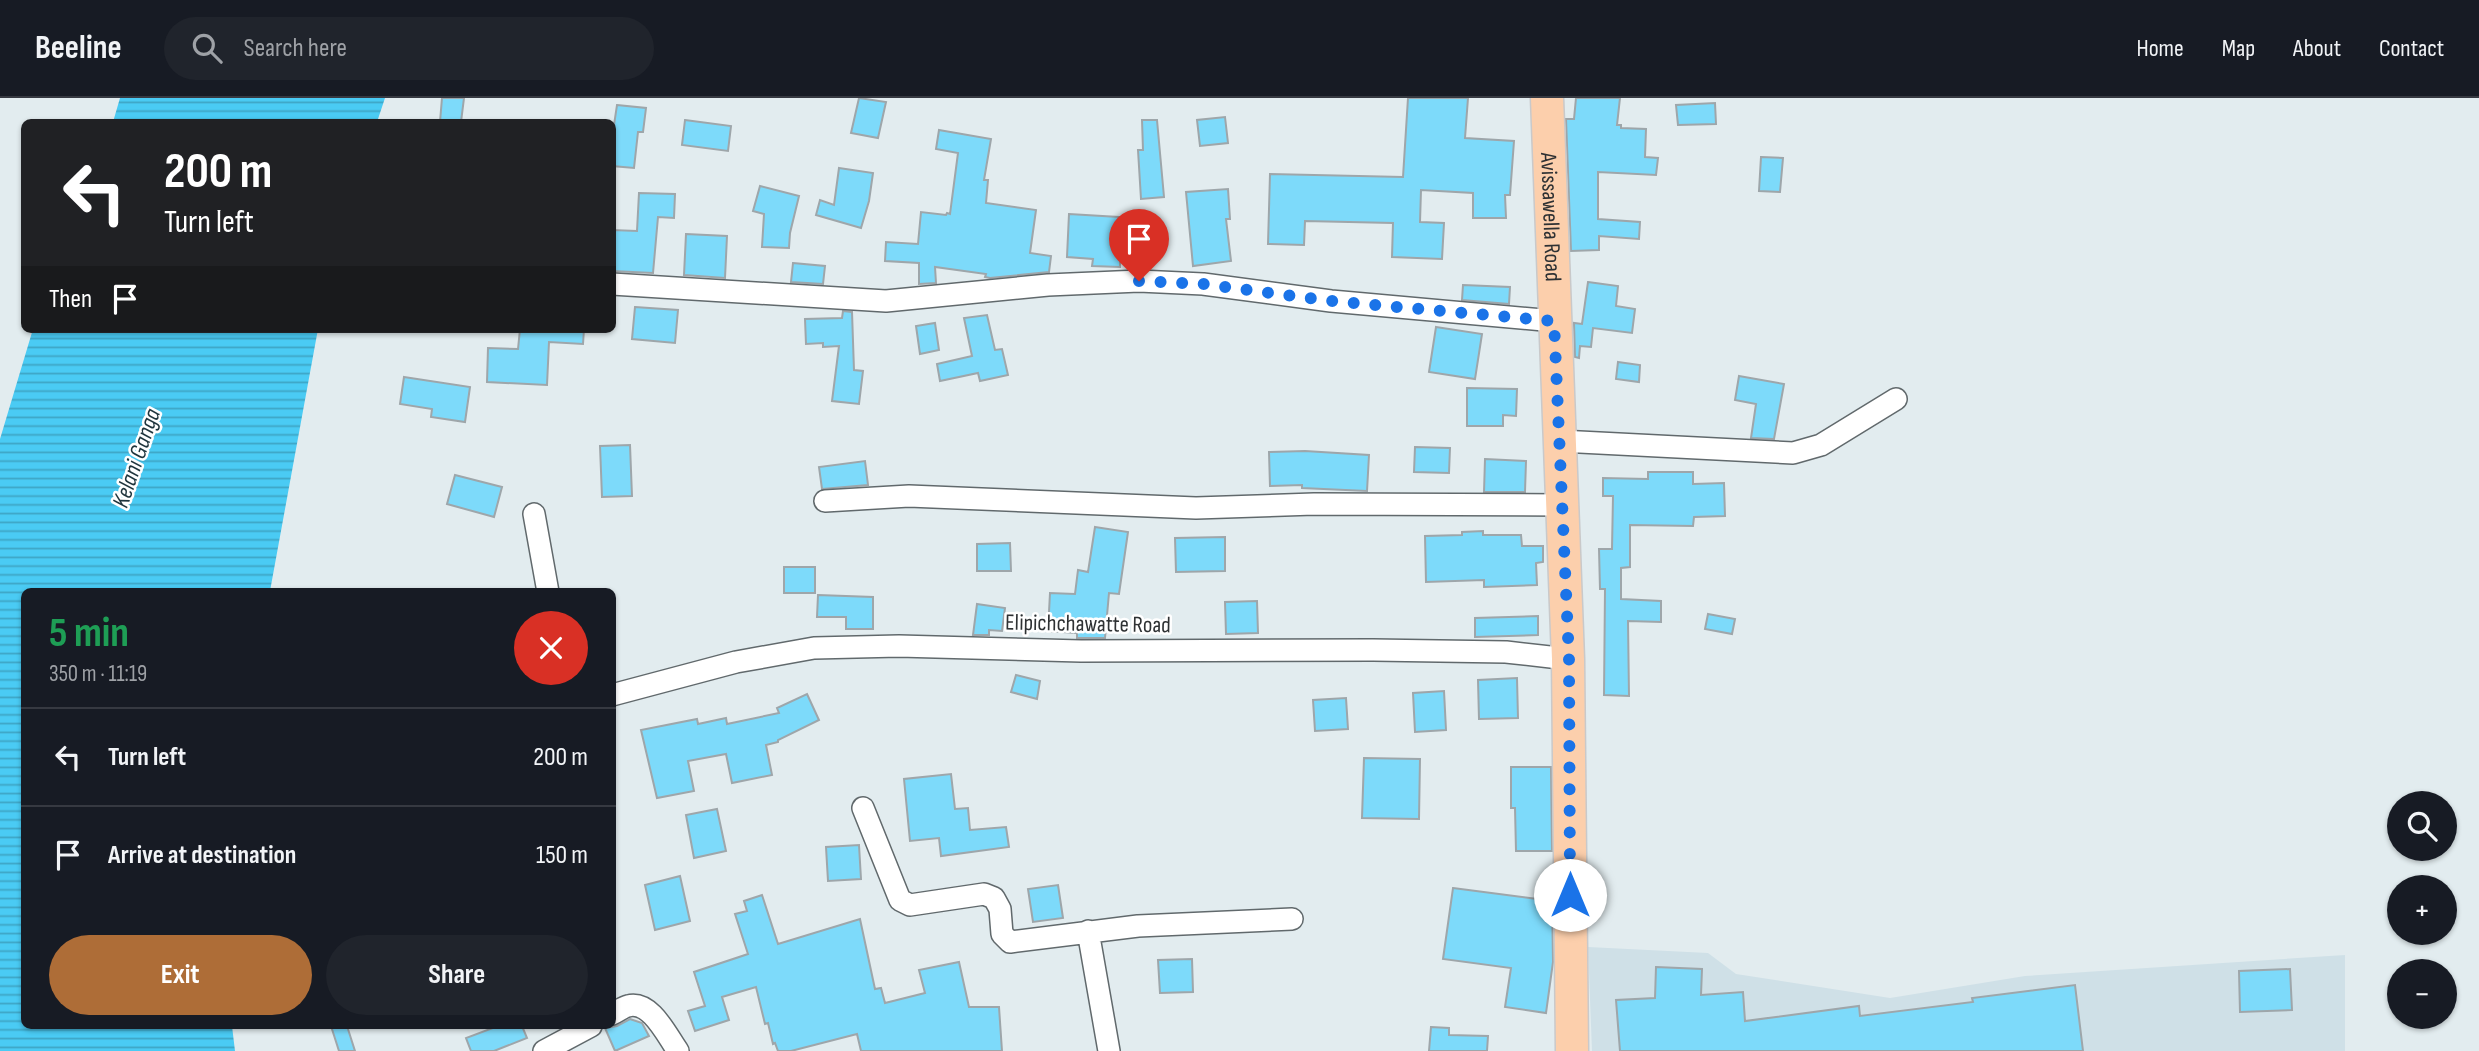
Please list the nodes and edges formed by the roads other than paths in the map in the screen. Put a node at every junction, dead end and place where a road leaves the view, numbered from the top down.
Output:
1 (1547, 98) edge
2 (616, 284) edge
3 (1554, 321) junction
4 (1896, 399) dead end
5 (1560, 440) junction
6 (825, 501) dead end
7 (1563, 506) junction
8 (534, 514) dead end
9 (547, 588) edge
10 (1569, 659) junction
11 (616, 694) edge
12 (863, 808) dead end
13 (1292, 919) dead end
14 (1088, 931) junction
15 (616, 1012) edge
16 (585, 1029) edge
17 (544, 1051) edge
18 (678, 1051) edge
19 (1109, 1051) edge
20 (1572, 1051) edge

1 - 3 main road, Avissawella Road
2 - 3 street
3 - 5 main road, Avissawella Road
4 - 5 street
5 - 7 main road, Avissawella Road
6 - 7 street
7 - 10 main road, Avissawella Road
8 - 9 street
10 - 11 street, Elipichchawatte Road
10 - 20 main road, Avissawella Road
12 - 14 street
13 - 14 street
14 - 19 street
15 - 18 street
16 - 17 street

